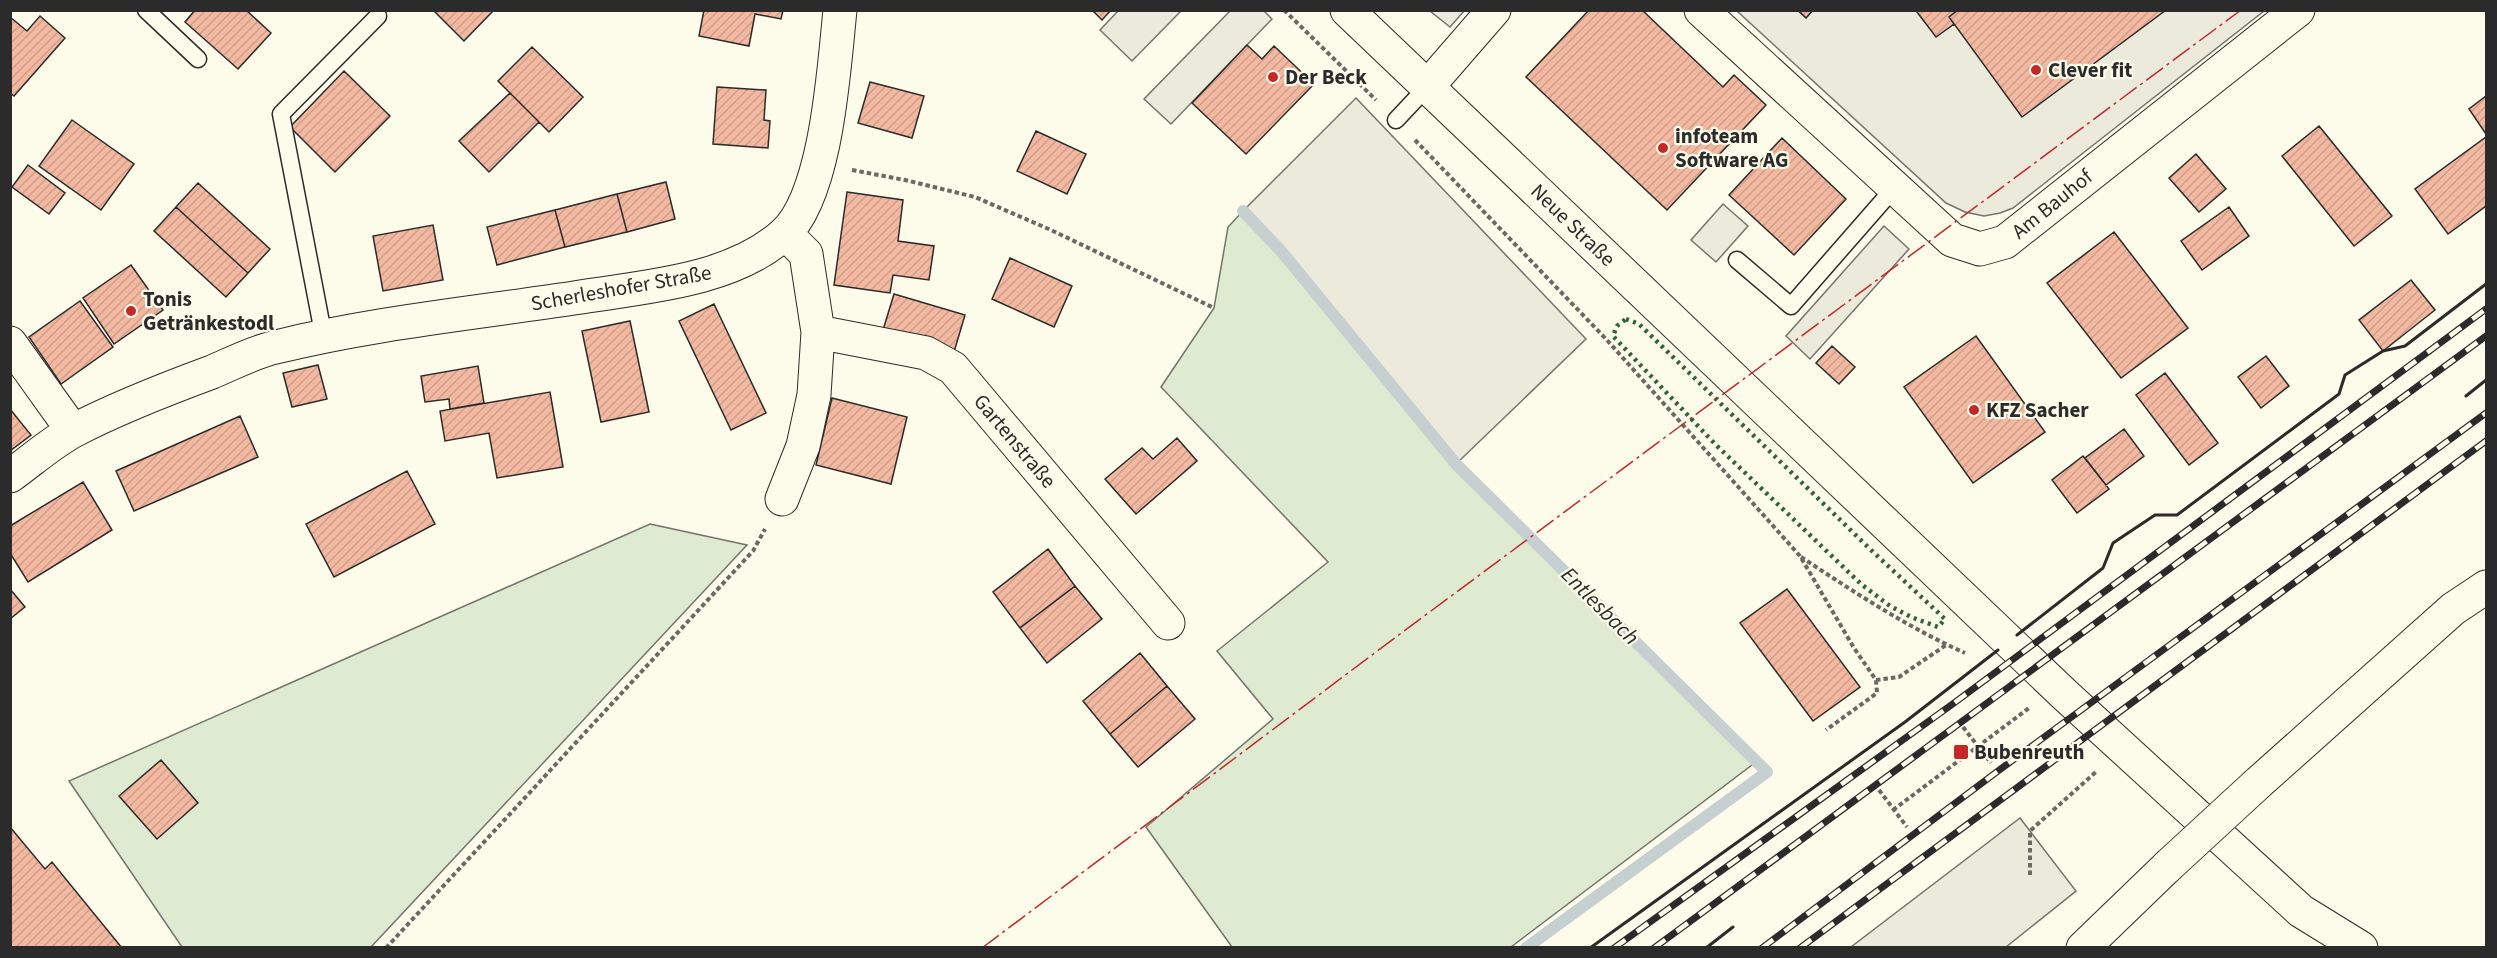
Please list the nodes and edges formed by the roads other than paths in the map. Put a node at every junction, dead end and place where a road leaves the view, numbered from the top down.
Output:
1 (146, 10) edge
2 (840, 10) edge
3 (1347, 10) edge
4 (1494, 10) edge
5 (1701, 10) edge
6 (2298, 10) edge
7 (378, 16) dead end
8 (198, 59) dead end
9 (1428, 86) junction
10 (1396, 120) road end
11 (1895, 187) junction
12 (786, 233) junction
13 (1737, 260) dead end
14 (818, 332) junction
15 (324, 338) junction
16 (10, 343) edge
17 (73, 431) junction
18 (10, 476) edge
19 (782, 499) road end
20 (2487, 587) edge
21 (1168, 623) dead end
22 (2084, 948) edge
23 (2361, 948) edge

1 - 8 lane
2 - 12 street, Scherleshofer Straße
3 - 9 street, Neue Straße
4 - 9 street
5 - 11 street, Am Bauhof
6 - 11 street, Am Bauhof
7 - 15 lane
9 - 10 lane
9 - 23 street, Neue Straße
11 - 13 lane
12 - 14 street
12 - 15 street, Scherleshofer Straße
14 - 19 street
14 - 21 street, Gartenstraße
15 - 17 street, Scherleshofer Straße
16 - 17 street
17 - 18 street, Scherleshofer Straße
20 - 22 street, bridge

